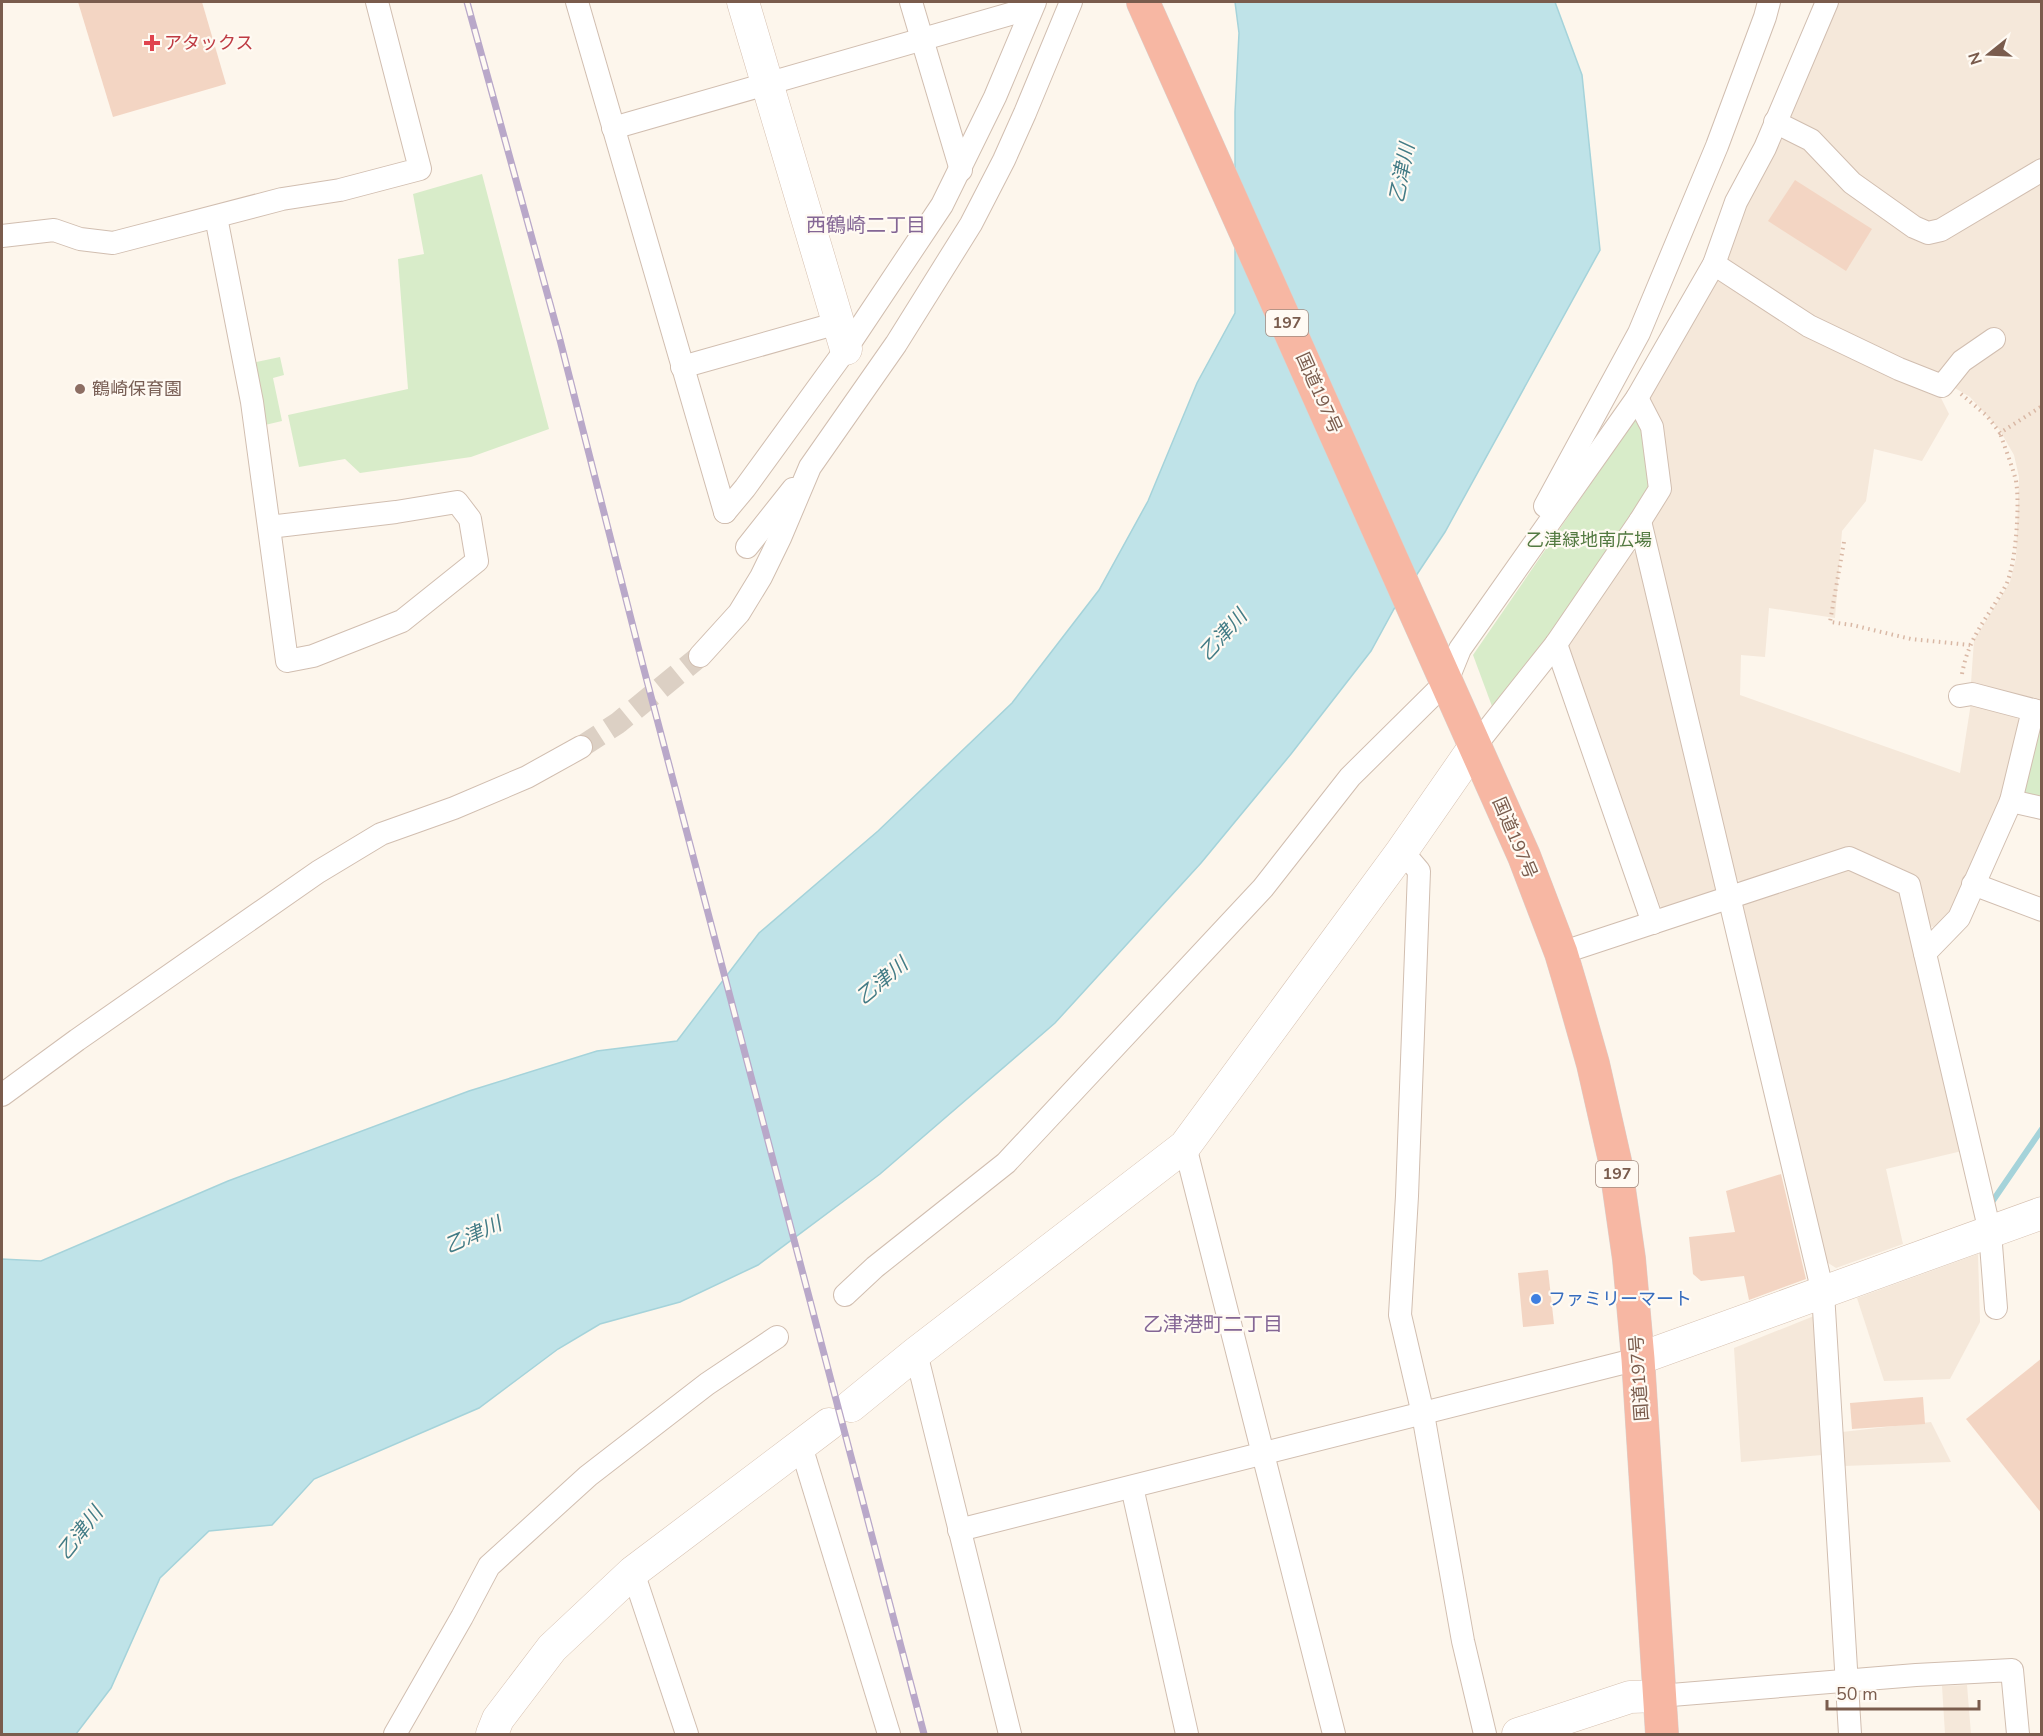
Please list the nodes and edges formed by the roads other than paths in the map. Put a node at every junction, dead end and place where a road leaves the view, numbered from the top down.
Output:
1 (377, 2) edge
2 (577, 2) edge
3 (743, 2) edge
4 (911, 2) edge
5 (1071, 2) edge
6 (1143, 2) edge
7 (1769, 2) edge
8 (1827, 2) edge
9 (1033, 5) edge
10 (922, 39) junction
11 (767, 83) junction
12 (1775, 122) junction
13 (613, 128) junction
14 (961, 170) junction
15 (2042, 170) edge
16 (216, 217) junction
17 (2, 236) edge
18 (1714, 264) junction
19 (842, 336) junction
20 (1994, 339) dead end
21 (682, 367) junction
22 (1637, 398) junction
23 (810, 467) junction
24 (1640, 521) junction
25 (269, 527) junction
26 (747, 547) dead end
27 (1513, 573) junction
28 (1556, 644) junction
29 (700, 656) tunnel mouth
30 (1447, 681) junction
31 (1960, 696) road end
32 (2037, 711) edge
33 (1476, 746) junction
34 (581, 747) tunnel mouth
35 (2011, 801) junction
36 (2042, 808) edge
37 (1401, 851) junction
38 (1973, 884) junction
39 (1729, 898) junction
40 (2042, 910) edge
41 (1653, 923) junction
42 (1561, 953) junction
43 (1925, 953) junction
44 (2, 1095) edge
45 (1185, 1146) junction
46 (2042, 1213) edge
47 (1990, 1232) junction
48 (1823, 1293) junction
49 (845, 1295) dead end
50 (1996, 1308) dead end
51 (777, 1337) dead end
52 (916, 1353) junction
53 (1638, 1359) junction
54 (1423, 1414) junction
55 (801, 1446) junction
56 (1263, 1454) junction
57 (1132, 1487) junction
58 (959, 1530) junction
59 (633, 1572) junction
60 (1848, 1680) junction
61 (1659, 1696) junction
62 (498, 1729) edge
63 (395, 1734) edge
64 (687, 1734) edge
65 (889, 1734) edge
66 (1010, 1734) edge
67 (1187, 1734) edge
68 (1334, 1734) edge
69 (1485, 1734) edge
70 (1518, 1734) edge
71 (1662, 1734) edge
72 (1850, 1734) edge
73 (2018, 1734) edge

1 - 16 street
2 - 13 street
3 - 11 street
4 - 10 street
5 - 23 street
6 - 30 highway, 国道197号 / 197
7 - 27 street
8 - 12 street
9 - 10 street
9 - 14 street
10 - 11 street
10 - 14 street
11 - 13 street
11 - 19 street
12 - 15 street
12 - 18 street
13 - 21 street
14 - 19 street
16 - 17 street
16 - 25 street
18 - 20 street
18 - 22 street
19 - 21 street
19 - 21 street
22 - 24 street
22 - 27 street
23 - 26 street
23 - 29 street
24 - 28 street
24 - 39 street
25 - 25 street
27 - 30 street
28 - 33 street
28 - 41 street
30 - 33 highway, 国道197号 / 197
30 - 49 street
31 - 32 street
32 - 35 street
33 - 37 street
33 - 42 highway, 国道197号 / 197
34 - 44 street
35 - 36 street
35 - 38 street
37 - 45 street
37 - 54 street
38 - 40 street
38 - 43 street
39 - 41 street
39 - 43 street
39 - 48 street
41 - 42 street
42 - 53 highway, 国道197号 / 197
43 - 47 street
45 - 52 street
45 - 56 street
46 - 47 street
47 - 48 street
47 - 50 street
48 - 53 street
48 - 60 street
51 - 63 street
52 - 55 street
52 - 58 street
53 - 54 street
53 - 61 highway, 国道197号 / 197
54 - 56 street
54 - 69 street
55 - 59 street
55 - 65 street
56 - 57 street
56 - 68 street
57 - 58 street
57 - 67 street
58 - 66 street
59 - 62 street
59 - 64 street
60 - 61 street
60 - 72 street
60 - 73 street
61 - 70 street
61 - 71 highway, 国道197号 / 197

